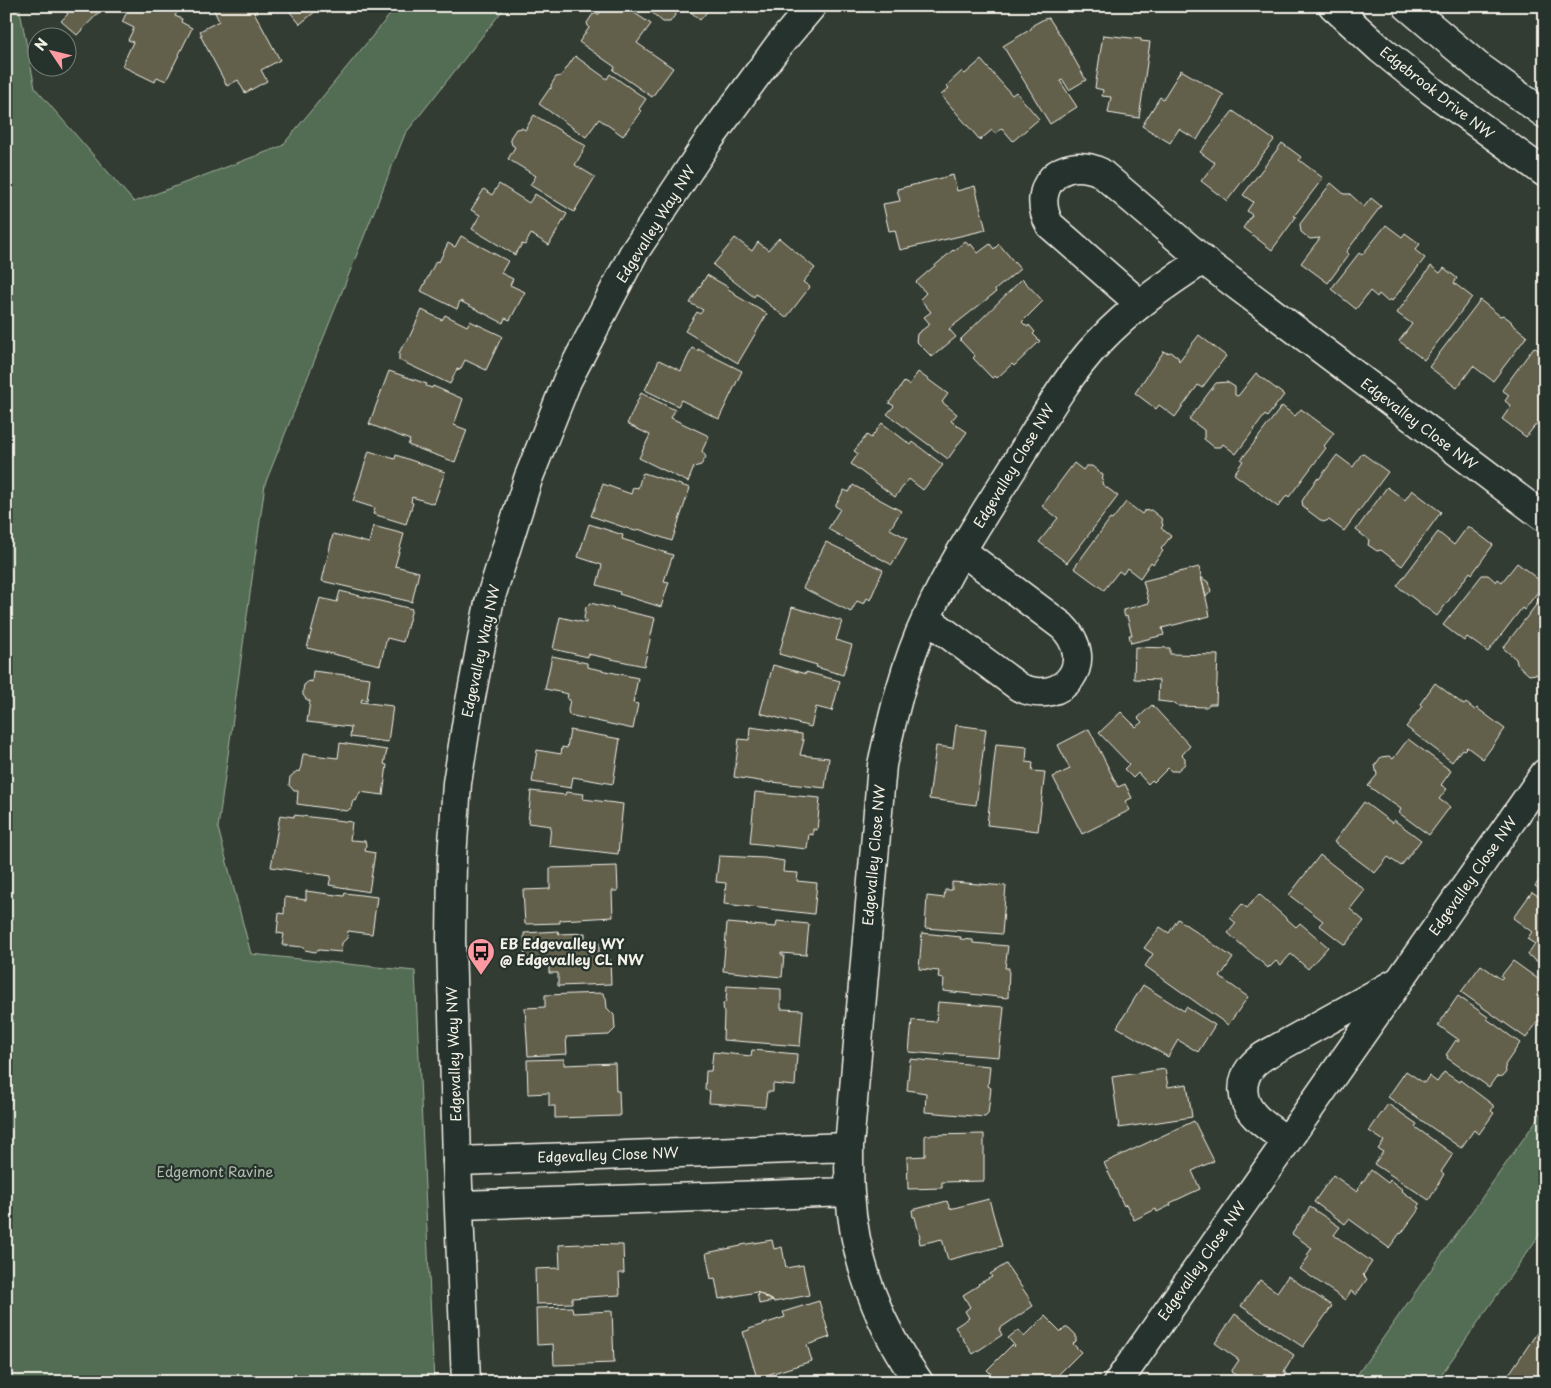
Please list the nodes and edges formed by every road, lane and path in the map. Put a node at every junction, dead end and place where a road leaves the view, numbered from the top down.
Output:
1 (812, 6) edge
2 (1333, 6) edge
3 (1407, 6) edge
4 (1545, 114) edge
5 (1545, 173) edge
6 (1203, 260) junction
7 (1140, 304) junction
8 (1545, 518) edge
9 (962, 551) junction
10 (926, 618) junction
11 (1545, 773) edge
12 (1401, 980) junction
13 (1287, 1141) junction
14 (849, 1147) junction
15 (457, 1161) junction
16 (850, 1192) junction
17 (460, 1205) junction
18 (466, 1382) edge
19 (919, 1382) edge
20 (1118, 1382) edge

1 - 15 street, Edgevalley Way NW
2 - 5 street, Edgebrook Drive NW
3 - 4 street
6 - 7 street, Edgevalley Close NW
6 - 7 street
6 - 8 street, Edgevalley Close NW
7 - 9 street, Edgevalley Close NW
9 - 10 street, Edgevalley Close NW
9 - 10 street
10 - 14 street, Edgevalley Close NW
11 - 12 street, Edgevalley Close NW
12 - 13 street, Edgevalley Close NW
12 - 13 street, Edgevalley Close NW
13 - 20 street, Edgevalley Close NW
14 - 15 street, Edgevalley Close NW
14 - 16 street, Edgevalley Close NW
15 - 17 street, Edgevalley Way NW
16 - 17 street
16 - 19 street, Edgevalley Close NW
17 - 18 street, Edgevalley Way NW

